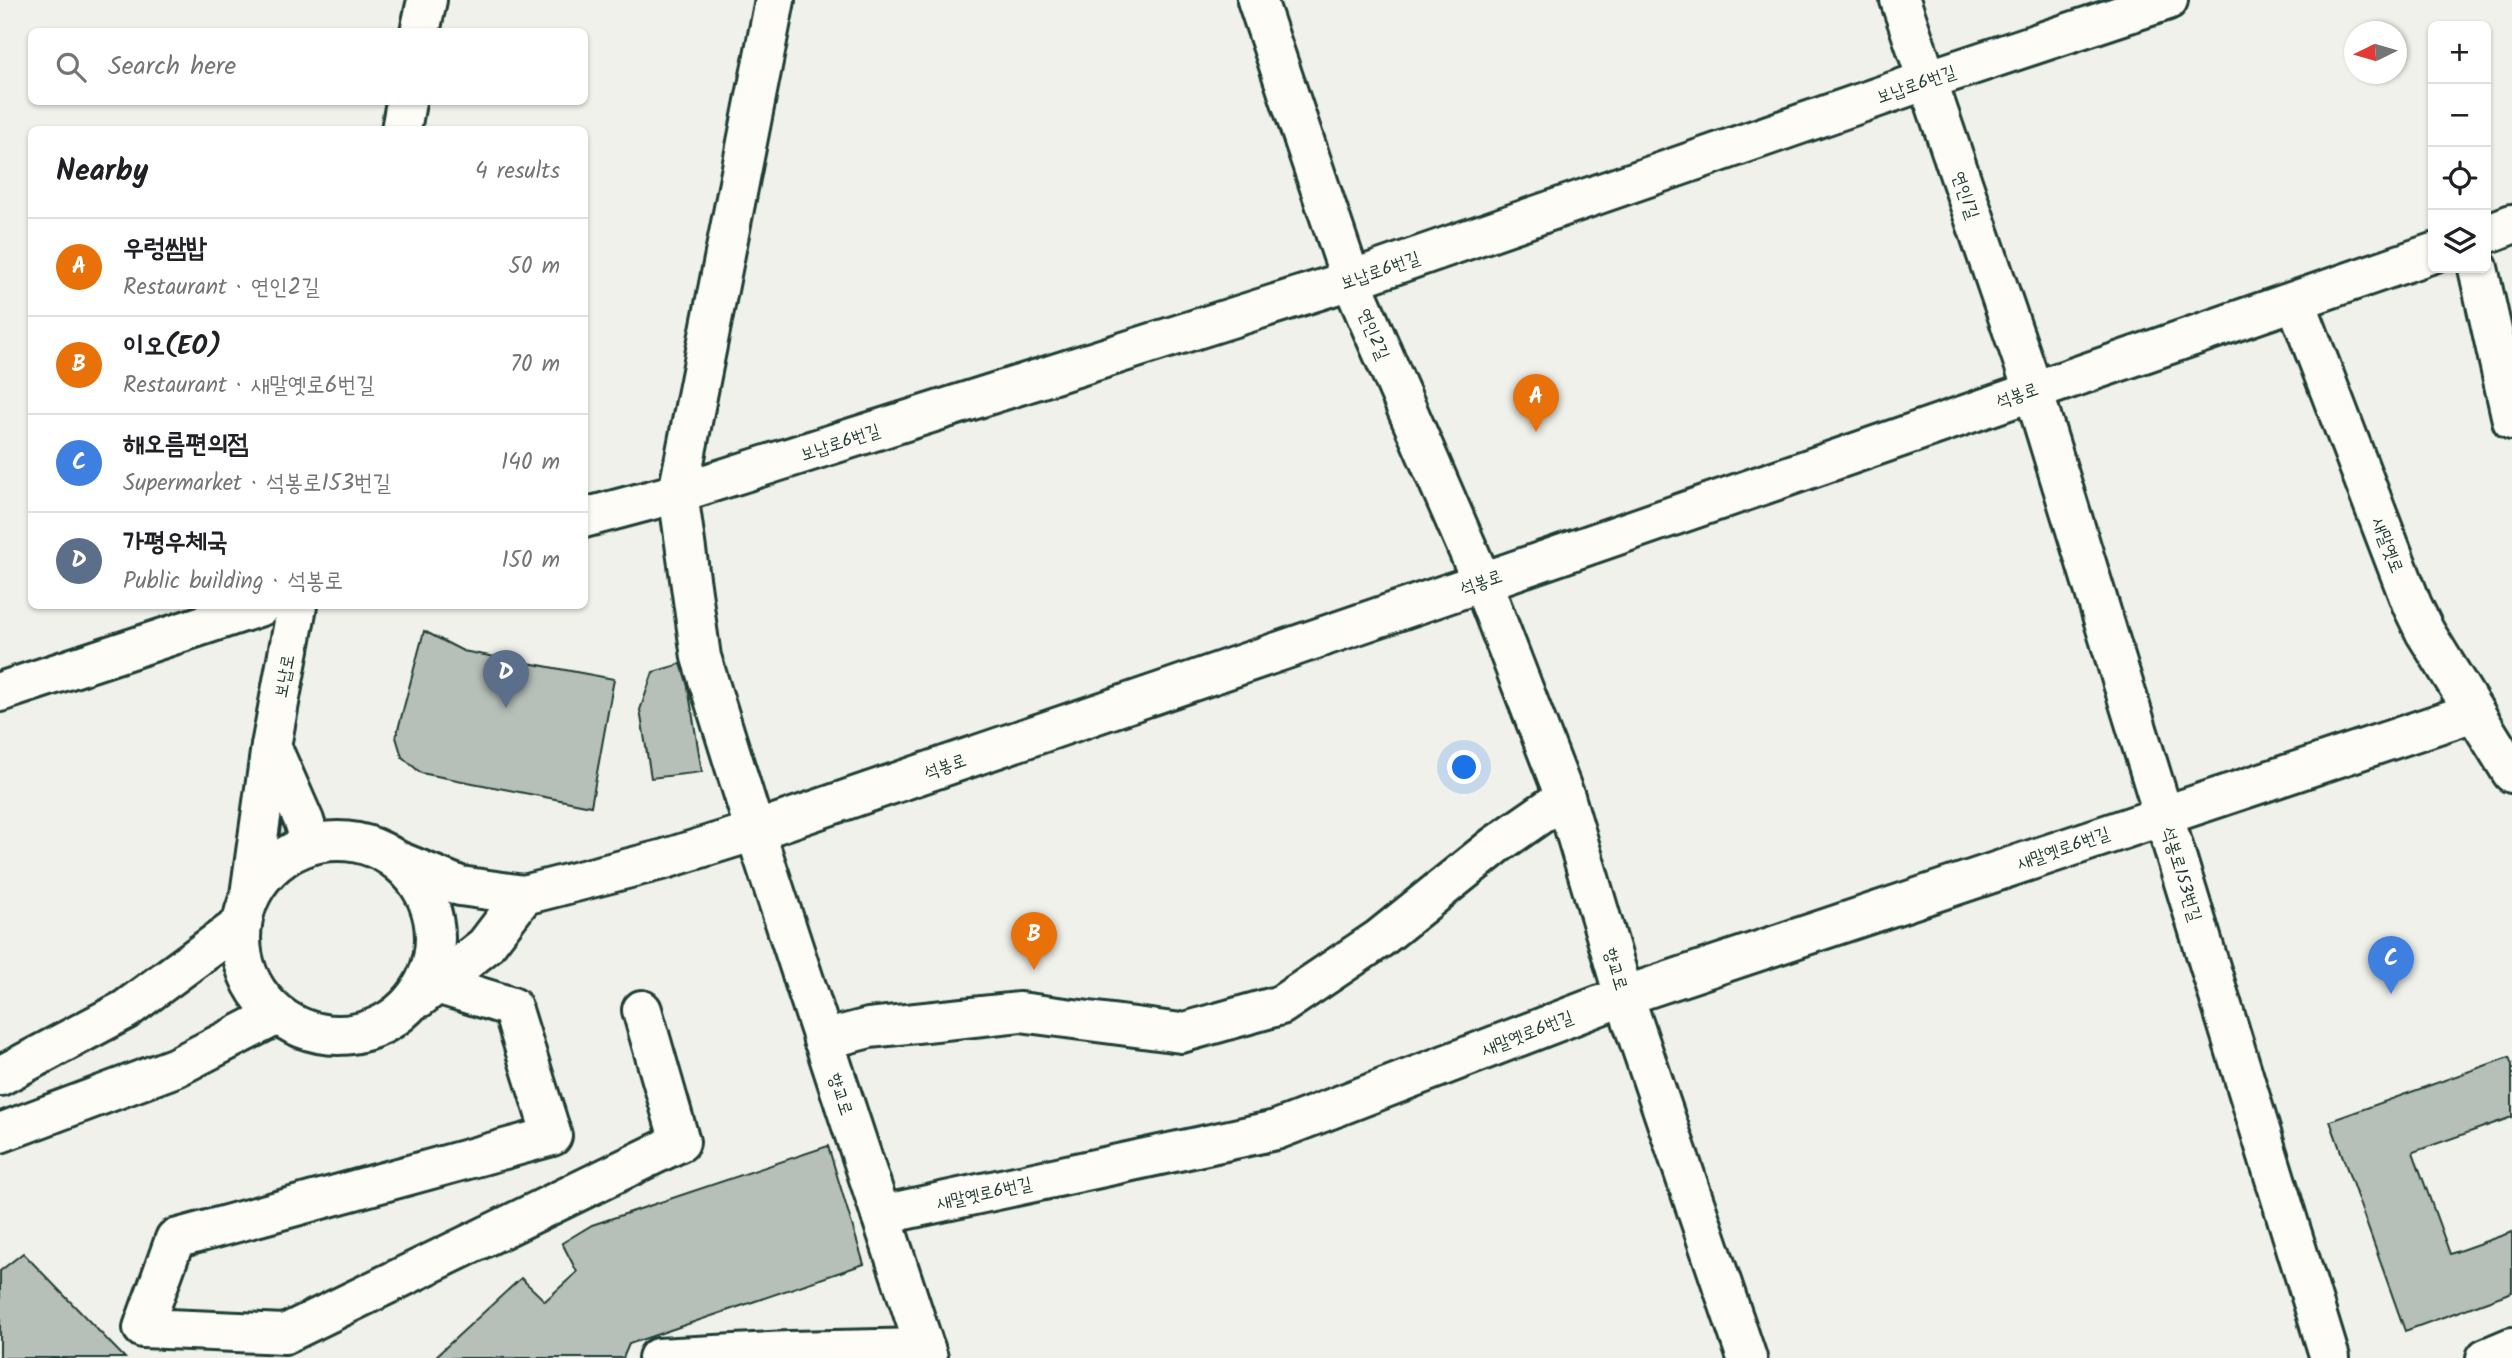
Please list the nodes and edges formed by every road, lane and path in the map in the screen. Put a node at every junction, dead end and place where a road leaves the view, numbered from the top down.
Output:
1 (426, 0) edge
2 (775, 0) edge
3 (1257, 0) edge
4 (1900, 0) edge
5 (2168, 0) edge
6 (421, 28) edge
7 (1927, 80) junction
8 (405, 105) edge
9 (402, 126) edge
10 (2512, 225) edge
11 (2491, 232) edge
12 (2428, 255) edge
13 (2479, 273) edge
14 (1350, 280) junction
15 (2296, 302) junction
16 (2033, 390) junction
17 (2512, 421) edge
18 (678, 494) junction
19 (588, 517) edge
20 (1482, 582) junction
21 (252, 609) edge
22 (296, 609) edge
23 (0, 691) edge
24 (2474, 712) junction
25 (271, 746) junction
26 (2512, 773) edge
27 (1565, 797) junction
28 (2163, 814) junction
29 (755, 831) junction
30 (311, 844) junction
31 (398, 861) junction
32 (524, 895) junction
33 (246, 911) junction
34 (437, 984) junction
35 (1624, 996) junction
36 (407, 1009) junction
37 (642, 1010) dead end
38 (277, 1015) junction
39 (823, 1040) junction
40 (0, 1076) edge
41 (0, 1133) edge
42 (552, 1136) junction
43 (571, 1195) junction
44 (881, 1215) junction
45 (2512, 1347) edge
46 (926, 1353) edge
47 (658, 1358) edge
48 (1747, 1358) edge
49 (2330, 1358) edge
50 (2486, 1358) edge

1 - 6 street
2 - 18 street, 향교로
3 - 14 street, 연인2길
4 - 7 street, 연인1길
5 - 7 street, 보납로6번길
7 - 14 street, 보납로6번길
7 - 16 street, 연인1길
8 - 9 street
10 - 11 street
12 - 15 street, 석봉로
13 - 17 street
14 - 18 street, 보납로6번길
14 - 20 street, 연인2길
15 - 16 street, 석봉로
15 - 24 street, 새말옛로
16 - 20 street, 석봉로
16 - 28 street, 석봉로153번길
18 - 19 street, 보납로6번길
18 - 29 street, 향교로
20 - 27 street, 향교로
20 - 29 street, 석봉로
21 - 23 street
22 - 25 street, 보납로
24 - 26 street, 새말옛로
24 - 28 street, 새말옛로6번길
25 - 30 street
25 - 33 street, 보납로
27 - 35 street, 향교로
27 - 39 street
28 - 35 street, 새말옛로6번길
28 - 49 street, 석봉로153번길
29 - 32 street, 석봉로
29 - 39 street, 향교로
30 - 31 street
30 - 33 street
31 - 32 street
31 - 36 street
32 - 34 street
33 - 38 street
33 - 40 street
34 - 36 street
34 - 42 street
35 - 44 street, 새말옛로6번길
35 - 48 street, 향교로
36 - 38 street
37 - 43 street
38 - 41 street
39 - 44 street, 향교로
42 - 43 street
42 - 43 street
44 - 46 street, 향교로
45 - 50 street
46 - 47 street

